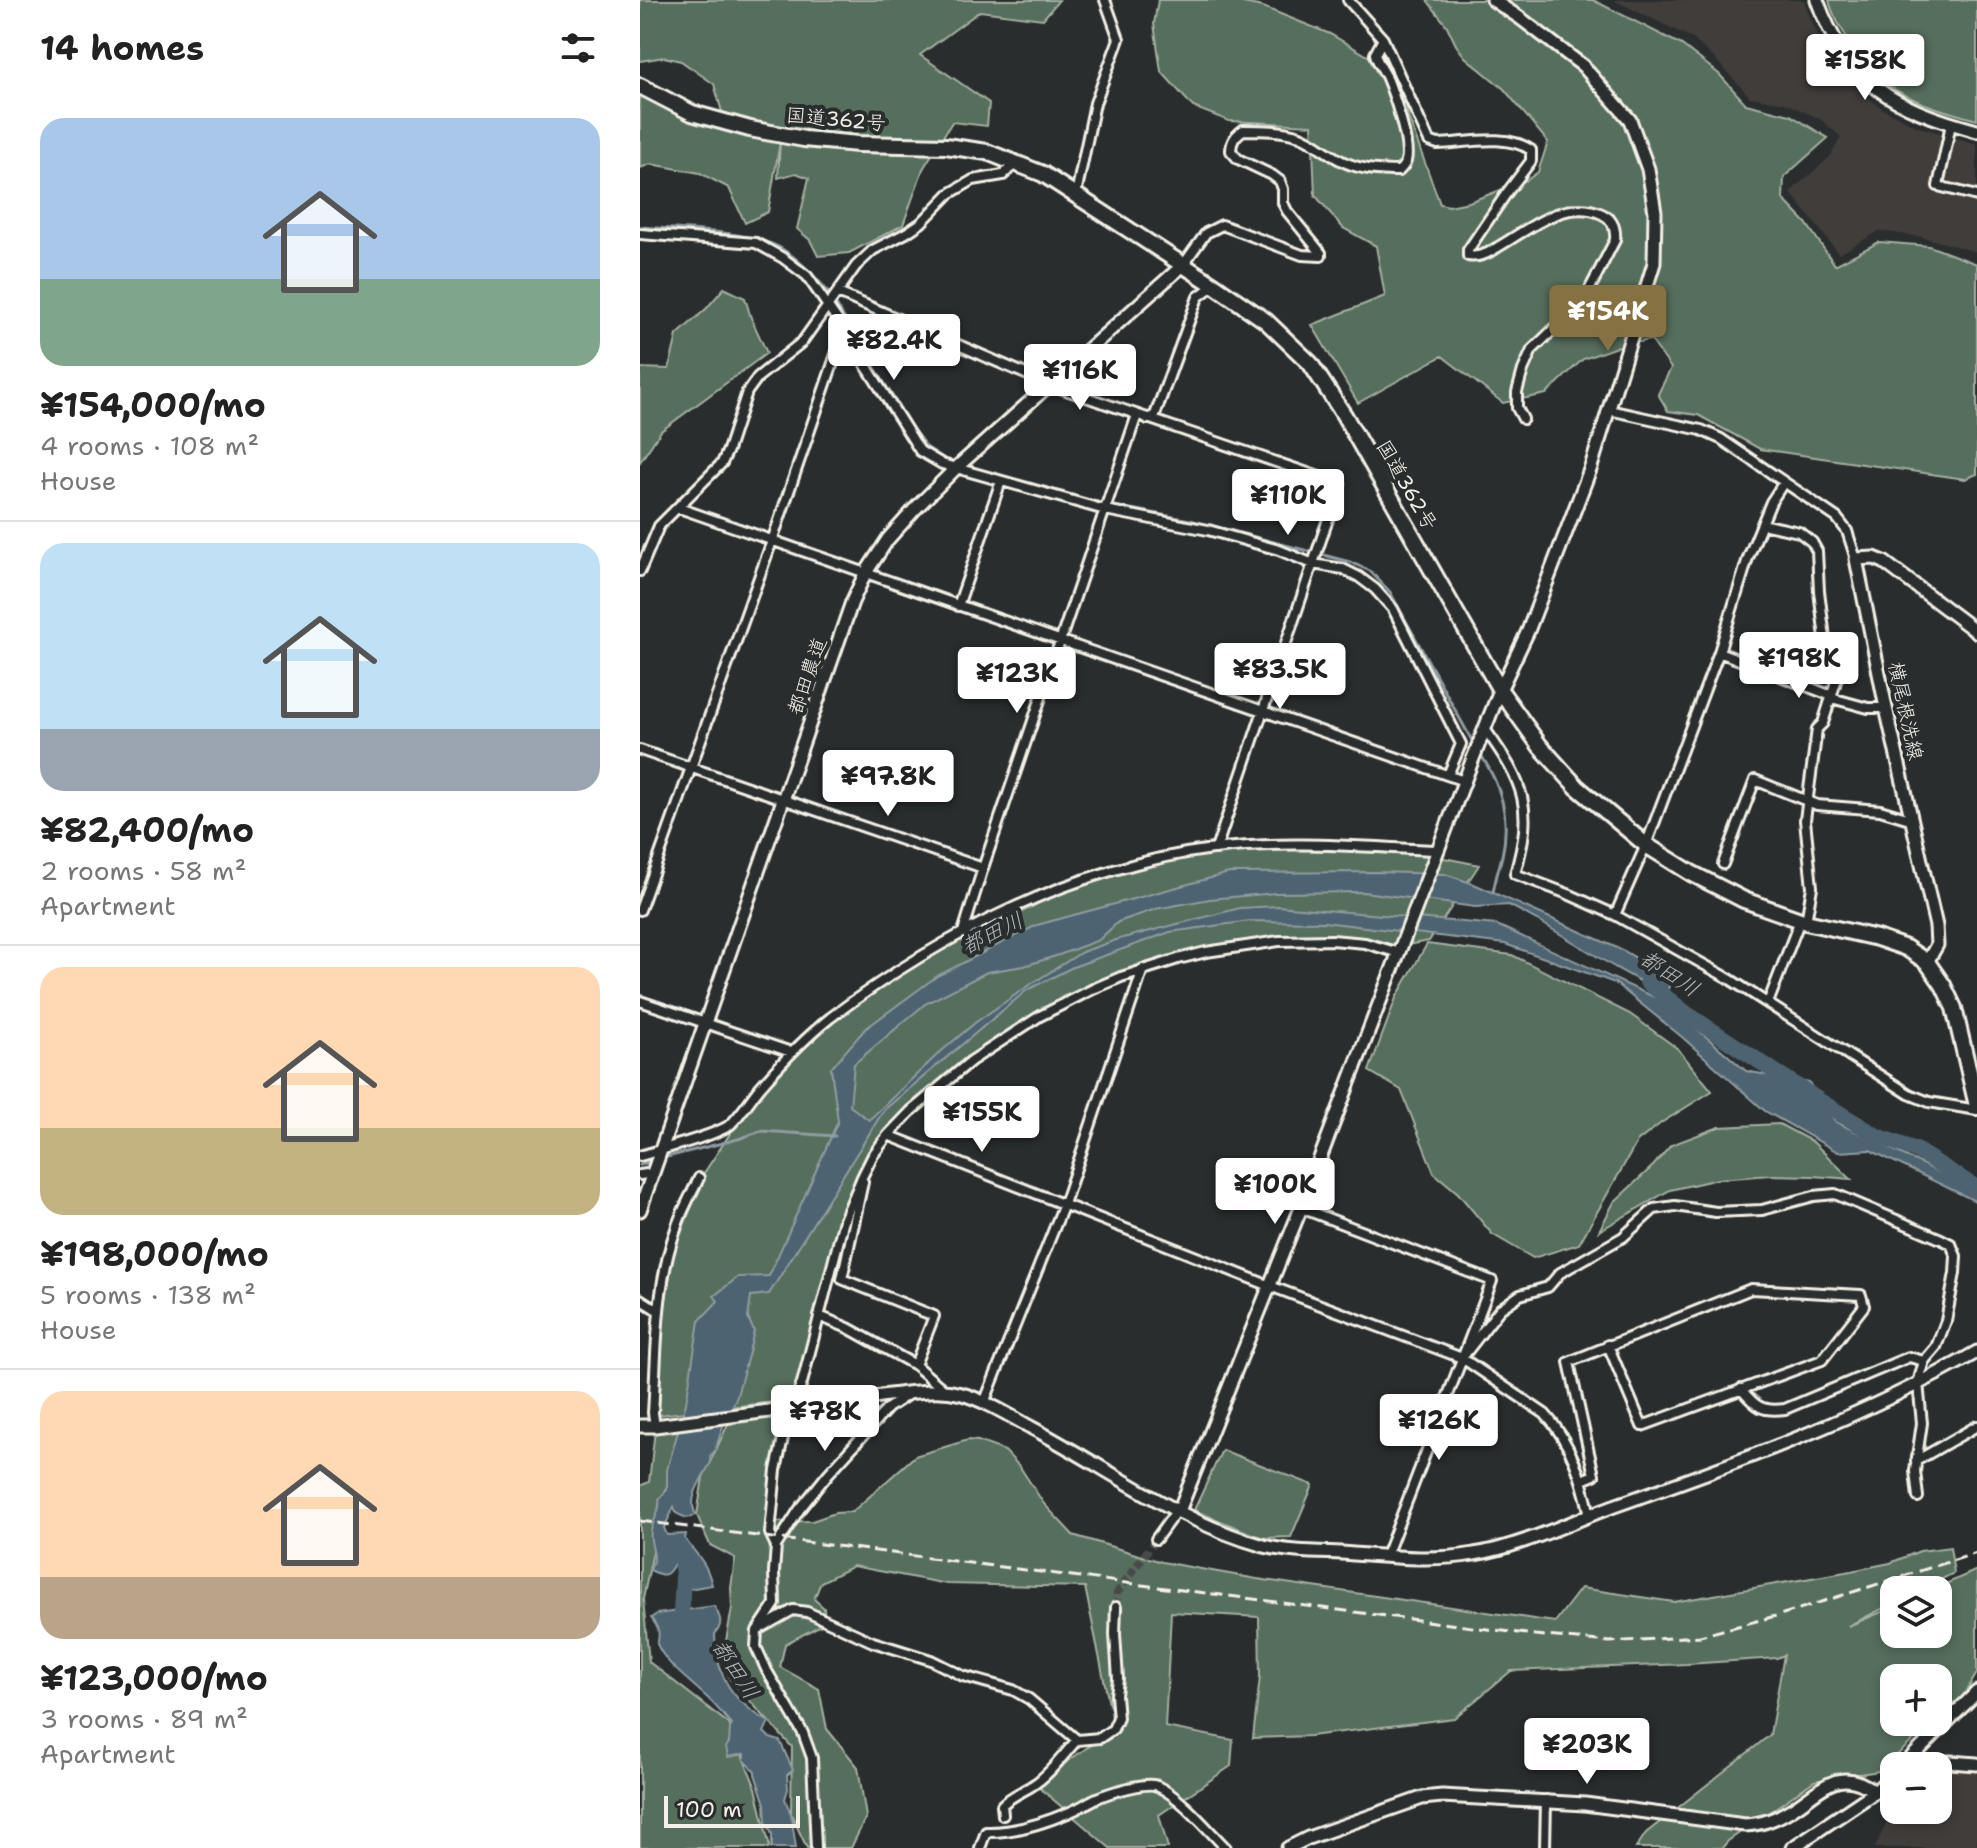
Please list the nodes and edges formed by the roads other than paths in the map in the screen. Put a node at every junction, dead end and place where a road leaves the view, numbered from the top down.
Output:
1 (1105, 0) edge
2 (1348, 0) edge
3 (1493, 0) edge
4 (1817, 0) edge
5 (1383, 39) junction
6 (640, 86) edge
7 (1951, 124) junction
8 (1977, 131) edge
9 (1016, 163) junction
10 (1076, 194) junction
11 (1977, 196) edge
12 (640, 234) edge
13 (1183, 265) junction
14 (1214, 285) junction
15 (833, 300) junction
16 (844, 331) junction
17 (1051, 385) junction
18 (1609, 410) junction
19 (1137, 415) junction
20 (1148, 419) junction
21 (1523, 419) dead end
22 (956, 468) junction
23 (1001, 481) junction
24 (1784, 482) junction
25 (1106, 506) junction
26 (679, 508) junction
27 (1762, 524) junction
28 (772, 541) junction
29 (1856, 559) junction
30 (1314, 563) junction
31 (640, 571) edge
32 (865, 574) junction
33 (958, 606) junction
34 (1977, 632) edge
35 (1059, 641) junction
36 (1719, 652) junction
37 (1500, 690) junction
38 (1832, 696) junction
39 (1886, 708) junction
40 (1263, 711) junction
41 (1483, 734) junction
42 (640, 750) edge
43 (692, 767) junction
44 (1448, 775) junction
45 (1464, 781) junction
46 (783, 799) junction
47 (1807, 802) junction
48 (1913, 820) junction
49 (1646, 845) junction
50 (1216, 849) junction
51 (1436, 854) junction
52 (1723, 864) dead end
53 (983, 868) junction
54 (640, 910) edge
55 (1615, 915) junction
56 (1803, 921) junction
57 (963, 932) junction
58 (1399, 953) junction
59 (1927, 962) junction
60 (1143, 969) junction
61 (640, 1001) edge
62 (1768, 1003) junction
63 (705, 1024) junction
64 (791, 1052) junction
65 (1972, 1059) edge
66 (1977, 1108) edge
67 (888, 1135) junction
68 (661, 1151) junction
69 (640, 1156) edge
70 (867, 1166) junction
71 (655, 1170) junction
72 (640, 1175) edge
73 (699, 1178) dead end
74 (1064, 1204) junction
75 (1301, 1208) junction
76 (640, 1210) edge
77 (1270, 1286) junction
78 (640, 1299) edge
79 (659, 1311) junction
80 (819, 1316) junction
81 (1608, 1345) junction
82 (1977, 1352) edge
83 (1462, 1358) junction
84 (1924, 1361) junction
85 (915, 1365) junction
86 (1918, 1383) junction
87 (1741, 1389) junction
88 (944, 1390) junction
89 (910, 1393) junction
90 (984, 1403) junction
91 (790, 1408) junction
92 (640, 1426) edge
93 (655, 1426) junction
94 (1977, 1426) edge
95 (1916, 1461) junction
96 (1582, 1480) junction
97 (1918, 1497) dead end
98 (1179, 1511) junction
99 (1590, 1515) junction
100 (1156, 1539) tunnel mouth
101 (776, 1546) junction
102 (1386, 1556) junction
103 (1116, 1607) tunnel mouth
104 (757, 1631) junction
105 (1977, 1692) edge
106 (1077, 1740) junction
107 (1917, 1752) edge
108 (1952, 1762) edge
109 (1977, 1764) edge
110 (1880, 1787) edge
111 (1875, 1792) junction
112 (1546, 1800) junction
113 (1003, 1815) dead end
114 (816, 1848) edge
115 (980, 1848) edge
116 (1226, 1848) edge
117 (1288, 1848) edge
118 (1545, 1848) edge
119 (1792, 1848) edge

1 - 10 street
2 - 5 street
3 - 18 street
4 - 7 street
5 - 13 street
5 - 21 street
6 - 9 highway, 国道362号
7 - 8 street
7 - 11 street
9 - 10 highway, 国道362号
9 - 15 street
10 - 13 highway, 国道362号
12 - 15 street
13 - 14 highway, 国道362号
13 - 17 street, 都田農道
14 - 20 street
14 - 37 highway, 国道362号
15 - 16 street
15 - 17 street
15 - 26 street
16 - 22 street
16 - 28 street
17 - 19 street
17 - 22 street, 都田農道
18 - 24 street
18 - 37 street
19 - 20 street
19 - 25 street
20 - 30 street
22 - 23 street
22 - 32 street, 都田農道
23 - 25 street
23 - 33 street
24 - 27 street
24 - 29 street
25 - 30 street
25 - 35 street
26 - 28 street
26 - 31 street
27 - 36 street
27 - 38 street
28 - 32 street
28 - 43 street
29 - 34 street
29 - 39 street, 横尾根洗線
30 - 40 street
30 - 44 street
32 - 33 street
32 - 46 street, 都田農道
33 - 35 street
35 - 40 street
35 - 53 street
36 - 38 street
36 - 49 street
37 - 41 street
37 - 49 highway, 国道362号
38 - 39 street
38 - 47 street
39 - 48 street, 横尾根洗線
40 - 44 street
40 - 50 street
41 - 45 street
41 - 55 street
42 - 43 street
43 - 46 street
43 - 54 street
44 - 45 street
45 - 51 street
46 - 53 street
46 - 63 street, 都田農道
47 - 48 street
47 - 52 street
47 - 56 street
48 - 59 street, 横尾根洗線
49 - 55 street
49 - 56 highway, 国道362号
50 - 51 street
50 - 57 street
51 - 58 street
53 - 57 street
55 - 62 street
56 - 59 highway, 国道362号
56 - 62 street
57 - 64 street
58 - 60 street
58 - 75 street
59 - 65 highway, 国道362号
60 - 67 street
60 - 74 street
61 - 63 street
62 - 66 street
63 - 64 street
63 - 68 street, 都田農道
64 - 68 street
65 - 66 highway, 国道362号
67 - 70 street
67 - 74 street
68 - 69 street
68 - 71 street, 都田農道
70 - 80 street
70 - 85 street
71 - 72 street
71 - 76 street, 都田農道
73 - 79 street
74 - 77 street
74 - 90 street
75 - 77 street
75 - 83 street
77 - 83 street
77 - 98 street
78 - 79 street
79 - 93 street
80 - 85 street
80 - 91 street
81 - 87 street
81 - 87 street
81 - 96 street
82 - 86 street
83 - 84 street
83 - 96 street
83 - 102 street
84 - 86 street
84 - 87 street
85 - 88 street
86 - 95 street
86 - 99 street
88 - 89 street
88 - 90 street
89 - 91 street
89 - 101 street
90 - 98 street
91 - 93 street
91 - 101 street
92 - 93 street
94 - 95 street
95 - 97 street
96 - 99 street
98 - 100 street
98 - 102 street
99 - 102 street
101 - 104 street
103 - 106 street
104 - 106 street
104 - 114 street
105 - 107 street
106 - 113 street
108 - 109 street
110 - 111 street
111 - 112 street
111 - 119 street
112 - 117 street
112 - 118 street
115 - 116 street

